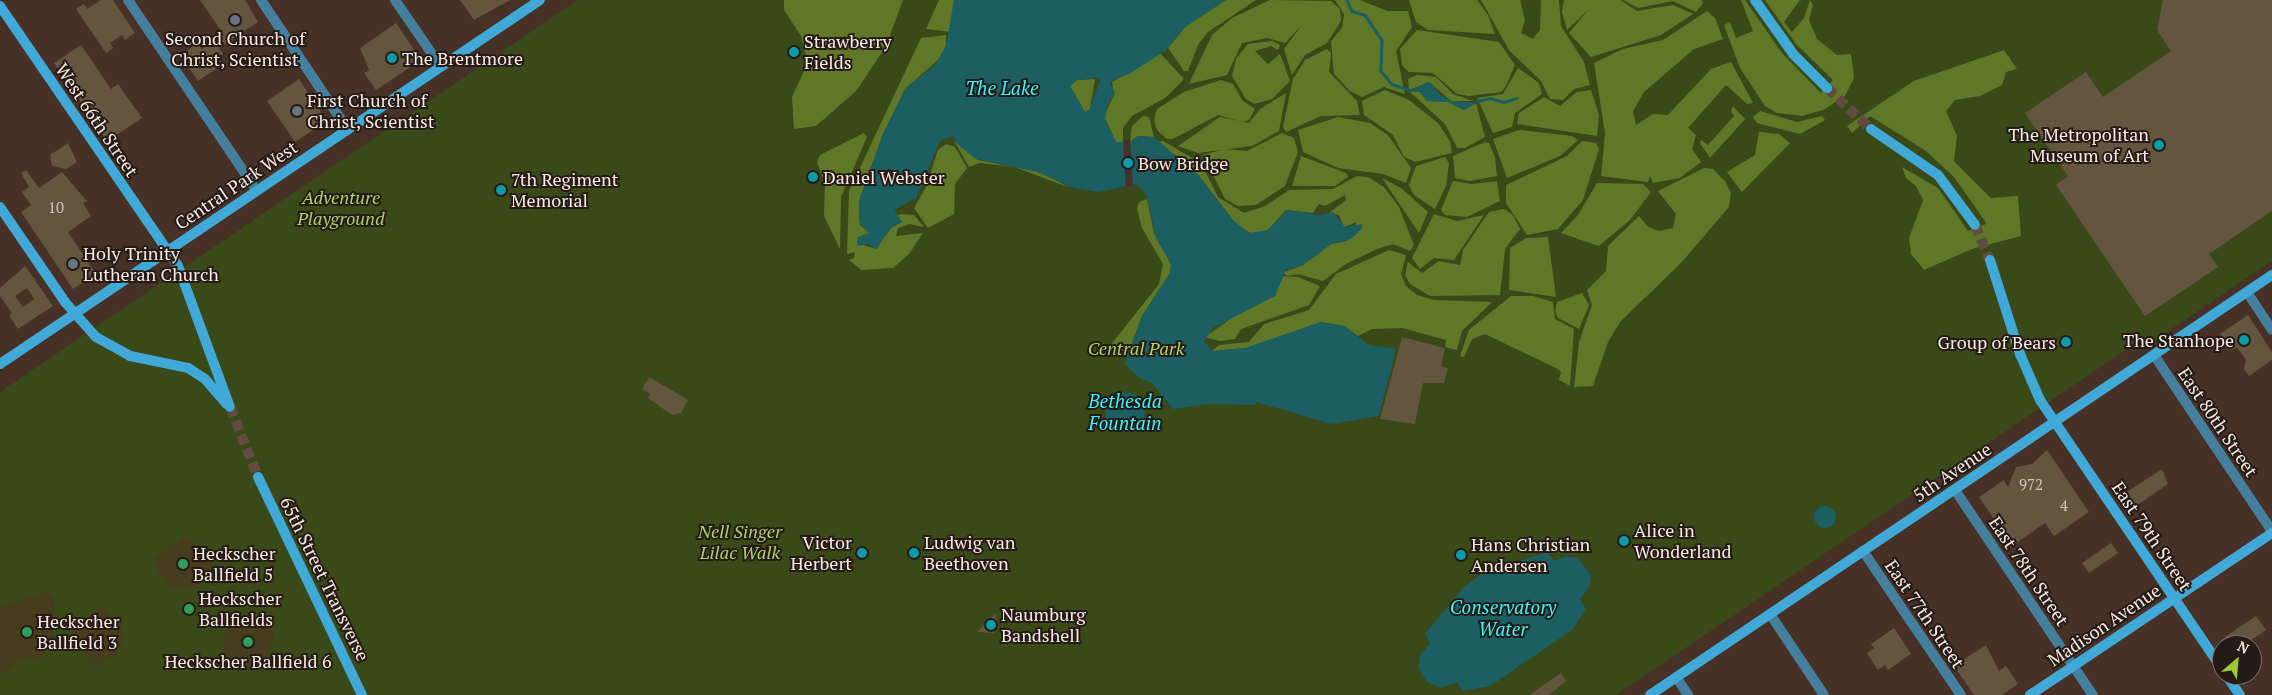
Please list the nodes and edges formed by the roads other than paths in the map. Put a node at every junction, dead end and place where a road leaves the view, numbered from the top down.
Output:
1 (128, 0) edge
2 (261, 0) edge
3 (395, 0) edge
4 (1755, 0) edge
5 (533, 2) edge
6 (0, 6) edge
7 (441, 67) junction
8 (1827, 88) tunnel mouth
9 (1870, 129) tunnel mouth
10 (348, 130) junction
11 (257, 191) junction
12 (0, 207) edge
13 (1975, 225) tunnel mouth
14 (167, 252) junction
15 (1990, 260) tunnel mouth
16 (2272, 275) edge
17 (2247, 292) junction
18 (74, 314) junction
19 (2272, 330) edge
20 (2154, 356) junction
21 (0, 364) edge
22 (2054, 423) junction
23 (258, 477) tunnel mouth
24 (1955, 490) junction
25 (2272, 532) edge
26 (1863, 551) junction
27 (2174, 597) junction
28 (1770, 614) junction
29 (2212, 653) edge
30 (2073, 666) junction
31 (1676, 677) junction
32 (362, 695) edge
33 (1650, 695) edge
34 (1688, 695) edge
35 (1824, 695) edge
36 (1960, 695) edge
37 (2030, 695) edge
38 (2093, 695) edge

1 - 11 street
2 - 10 street
3 - 7 street
4 - 8 main road
5 - 7 main road, Central Park West
6 - 14 main road, West 66th Street
7 - 10 main road, Central Park West
9 - 13 main road
10 - 11 main road, Central Park West
11 - 14 main road, Central Park West
12 - 18 main road
14 - 18 main road, Central Park West
14 - 18 main road
15 - 22 main road, East 79th Street
16 - 17 main road, 5th Avenue
17 - 19 street
17 - 20 main road, 5th Avenue
18 - 21 main road, Central Park West
20 - 22 main road, 5th Avenue
20 - 25 street, East 80th Street
22 - 24 main road, 5th Avenue
22 - 27 main road, East 79th Street
23 - 32 main road, 65th Street Transverse
24 - 26 main road, 5th Avenue
24 - 30 street, East 78th Street
25 - 27 main road, Madison Avenue
26 - 28 main road, 5th Avenue
26 - 36 street, East 77th Street
27 - 29 main road, East 79th Street
27 - 30 main road, Madison Avenue
28 - 31 main road, 5th Avenue
28 - 35 street
30 - 37 main road, Madison Avenue
30 - 38 street, East 78th Street
31 - 33 main road, 5th Avenue
31 - 34 street

